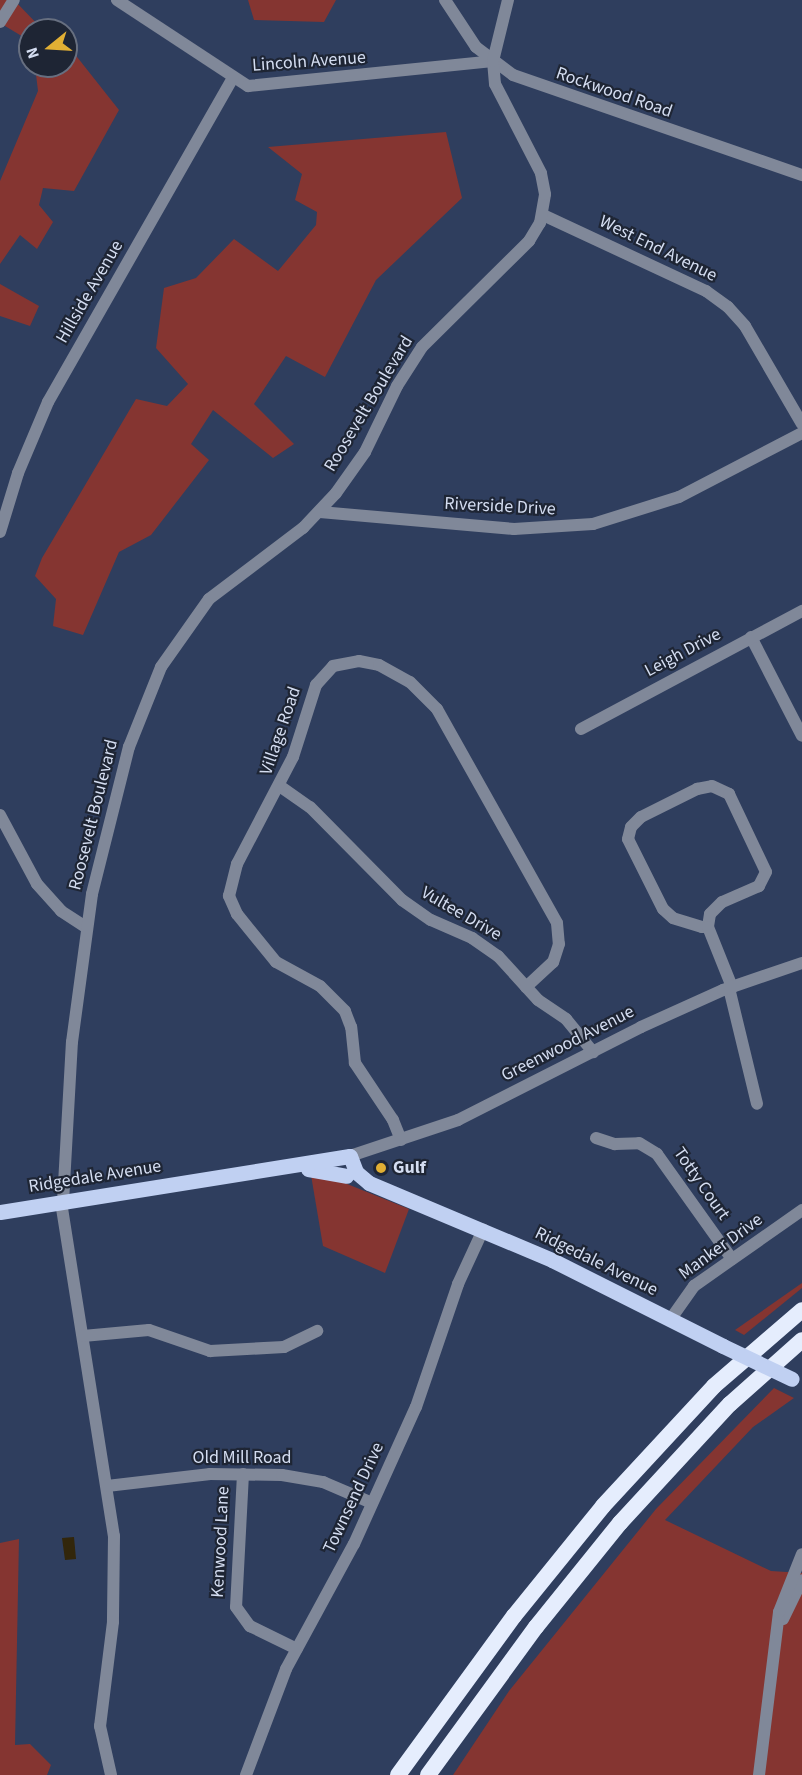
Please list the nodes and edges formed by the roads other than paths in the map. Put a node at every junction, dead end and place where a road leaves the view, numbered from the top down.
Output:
1 (14, 0) edge
2 (117, 0) edge
3 (445, 0) edge
4 (508, 0) edge
5 (0, 22) edge
6 (493, 61) junction
7 (232, 79) junction
8 (802, 175) edge
9 (543, 215) junction
10 (802, 424) edge
11 (802, 433) edge
12 (320, 512) junction
13 (0, 532) edge
14 (802, 610) edge
15 (751, 637) junction
16 (581, 729) dead end
17 (802, 736) edge
18 (280, 787) junction
19 (0, 815) edge
20 (708, 927) junction
21 (87, 928) junction
22 (802, 963) edge
23 (526, 987) junction
24 (731, 988) junction
25 (593, 1052) junction
26 (757, 1104) dead end
27 (596, 1138) dead end
28 (401, 1140) junction
29 (344, 1156) junction
30 (297, 1165) junction
31 (346, 1176) junction
32 (369, 1183) junction
33 (62, 1202) junction
34 (802, 1210) edge
35 (0, 1212) edge
36 (483, 1230) junction
37 (732, 1259) junction
38 (802, 1310) edge
39 (670, 1320) junction
40 (317, 1330) dead end
41 (83, 1336) junction
42 (802, 1340) edge
43 (797, 1381) edge
44 (243, 1474) junction
45 (107, 1486) junction
46 (372, 1503) junction
47 (802, 1554) edge
48 (802, 1580) edge
49 (778, 1628) junction
50 (297, 1649) junction
51 (111, 1775) edge
52 (246, 1775) edge
53 (398, 1775) edge
54 (428, 1775) edge
55 (759, 1775) edge

1 - 5 street
2 - 7 street, Lincoln Avenue
3 - 6 street, Rockwood Road
4 - 6 street
6 - 7 street, Lincoln Avenue
6 - 8 street, Rockwood Road
6 - 9 street, Roosevelt Boulevard
7 - 13 street, Hillside Avenue
9 - 10 street, West End Avenue
9 - 12 street, Roosevelt Boulevard
11 - 12 street, Riverside Drive
12 - 21 street, Roosevelt Boulevard
14 - 15 street, Leigh Drive
15 - 16 street, Leigh Drive
15 - 17 street
18 - 23 street, Vultee Drive
18 - 23 street, Village Road
18 - 28 street, Village Road
19 - 21 street
20 - 20 street
20 - 24 street
21 - 33 street, Roosevelt Boulevard
22 - 24 street, Greenwood Avenue
23 - 25 street, Vultee Drive
24 - 25 street, Greenwood Avenue
24 - 26 street
25 - 28 street, Greenwood Avenue
27 - 37 street, Totty Court
28 - 29 street, Greenwood Avenue
29 - 30 main road, Ridgedale Avenue
29 - 31 main road
29 - 32 main road
30 - 31 main road, Ridgedale Avenue
30 - 33 main road, Ridgedale Avenue
31 - 32 main road, Ridgedale Avenue
32 - 36 main road, Ridgedale Avenue
33 - 35 main road, Ridgedale Avenue
33 - 41 street
34 - 37 street, Manker Drive
36 - 39 main road, Ridgedale Avenue
36 - 46 street, Townsend Drive
37 - 39 street, Manker Drive
38 - 53 highway
39 - 43 main road, Ridgedale Avenue, bridge
40 - 41 street
41 - 45 street
42 - 54 highway
44 - 45 street, Old Mill Road
44 - 46 street, Old Mill Road
44 - 50 street, Kenwood Lane
45 - 51 street
46 - 50 street, Townsend Drive
47 - 49 street
48 - 49 street
49 - 55 street
50 - 52 street, Townsend Drive

